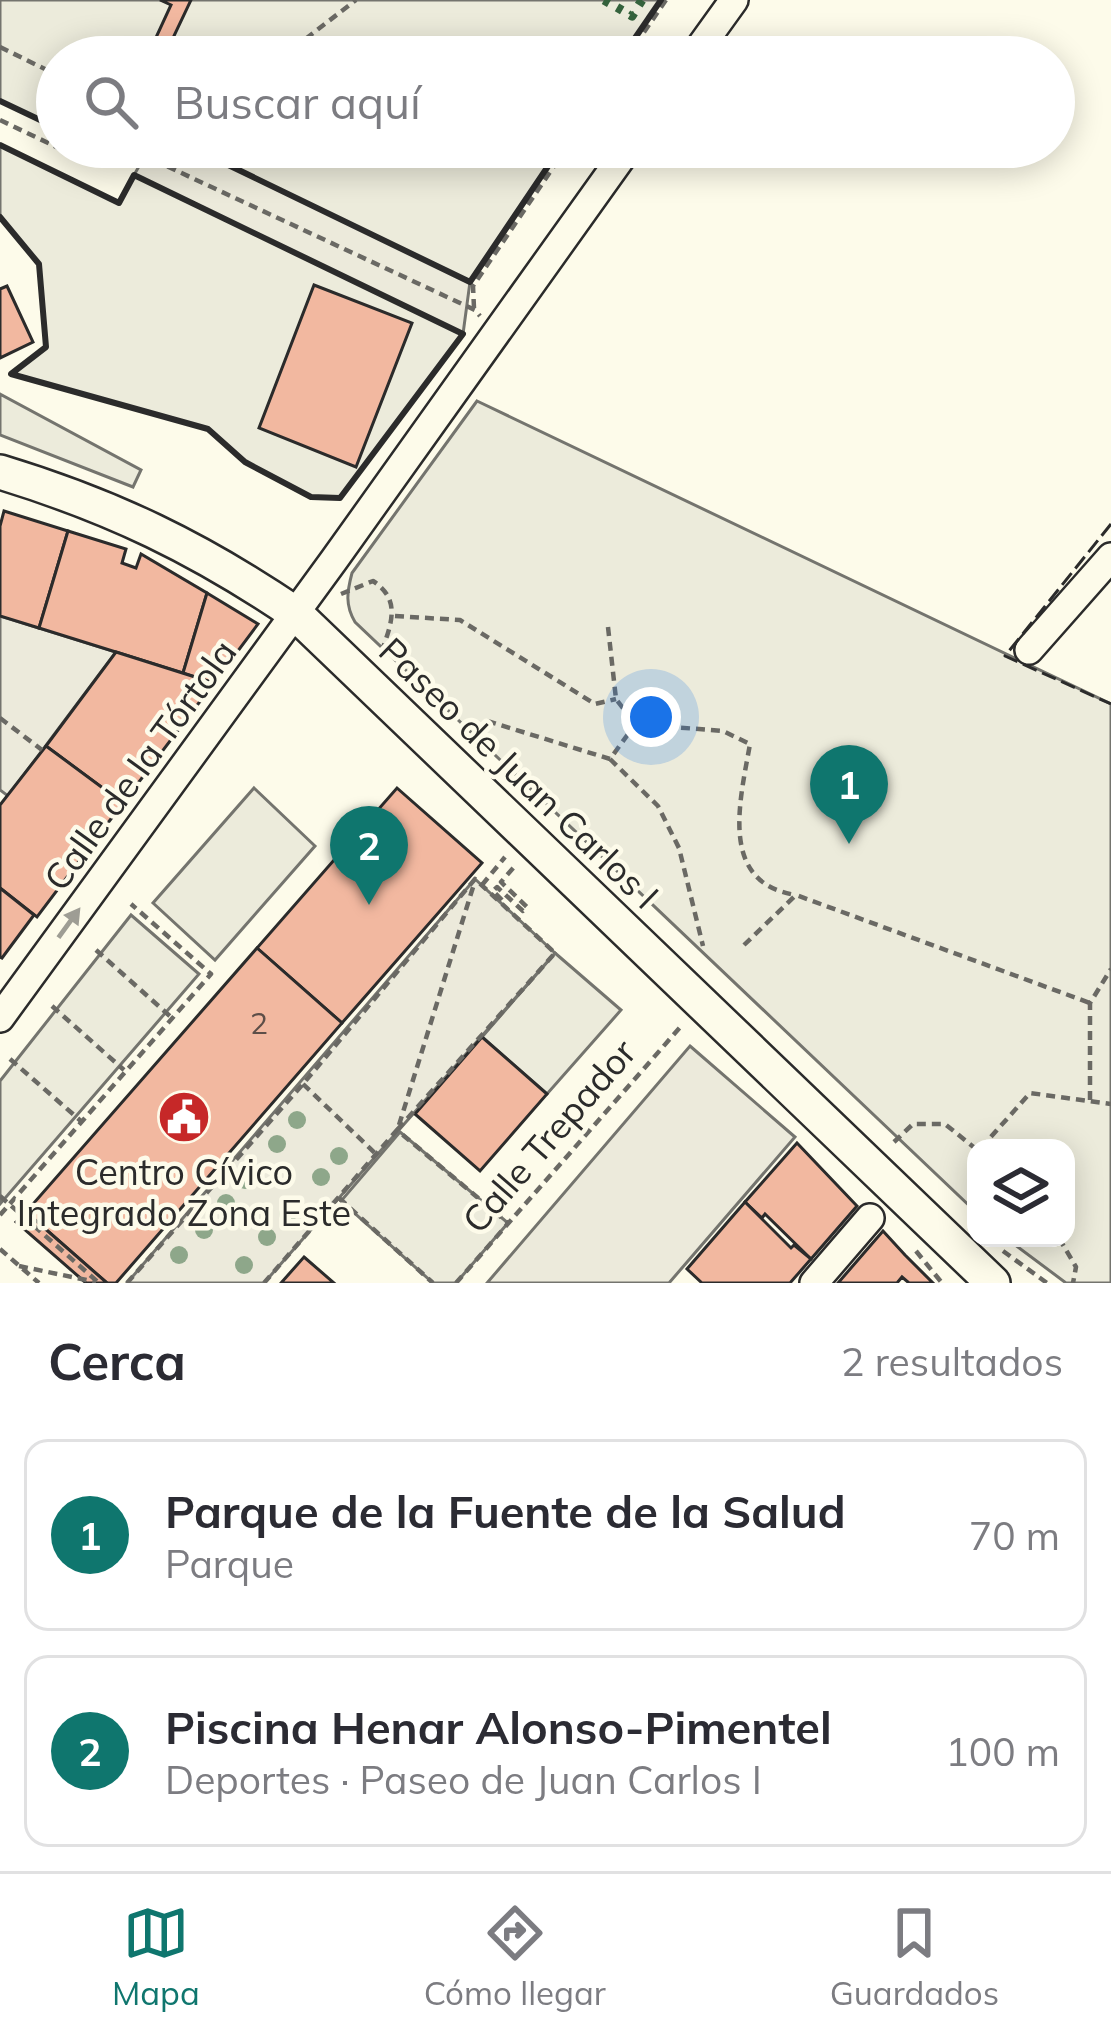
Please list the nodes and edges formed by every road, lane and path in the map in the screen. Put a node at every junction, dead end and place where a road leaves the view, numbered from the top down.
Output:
1 (356, 0) edge
2 (666, 0) edge
3 (734, 0) edge
4 (309, 36) edge
5 (641, 36) edge
6 (708, 36) edge
7 (0, 46) edge
8 (36, 64) edge
9 (0, 120) edge
10 (36, 138) edge
11 (171, 168) edge
12 (614, 168) edge
13 (496, 333) junction
14 (0, 472) edge
15 (1111, 557) edge
16 (340, 594) dead end
17 (296, 614) junction
18 (395, 616) junction
19 (608, 627) dead end
20 (1029, 650) dead end
21 (381, 653) dead end
22 (616, 699) junction
23 (0, 718) edge
24 (635, 724) junction
25 (478, 746) dead end
26 (42, 750) dead end
27 (610, 759) junction
28 (506, 857) dead end
29 (515, 866) dead end
30 (478, 882) junction
31 (796, 895) junction
32 (131, 904) dead end
33 (502, 904) junction
34 (744, 945) dead end
35 (703, 946) dead end
36 (96, 950) dead end
37 (1111, 969) edge
38 (1090, 1003) junction
39 (52, 1006) dead end
40 (0, 1018) edge
41 (172, 1018) junction
42 (683, 1024) dead end
43 (10, 1059) dead end
44 (126, 1071) junction
45 (304, 1084) junction
46 (1090, 1100) junction
47 (1111, 1104) edge
48 (82, 1122) junction
49 (397, 1130) junction
50 (987, 1139) edge
51 (967, 1140) edge
52 (894, 1142) dead end
53 (376, 1154) junction
54 (338, 1198) junction
55 (4, 1199) edge
56 (0, 1216) edge
57 (870, 1218) dead end
58 (508, 1223) junction
59 (919, 1232) junction
60 (1064, 1247) edge
61 (0, 1249) edge
62 (19, 1266) junction
63 (998, 1267) edge
64 (39, 1283) edge
65 (98, 1283) edge
66 (127, 1283) edge
67 (264, 1283) edge
68 (433, 1283) edge
69 (455, 1283) edge
70 (814, 1283) edge
71 (942, 1283) edge
72 (1018, 1283) edge
73 (1047, 1283) edge
74 (1073, 1283) edge

1 - 4 path
2 - 5 path
3 - 6 street
7 - 8 path
9 - 10 path
11 - 13 path
12 - 13 street, Calle de la Tórtola
13 - 17 street, Calle de la Tórtola
14 - 17 main road, Paseo de Juan Carlos I
15 - 20 street
16 - 18 path
40 -> 17 street, Calle de la Tórtola
17 - 59 main road, Paseo de Juan Carlos I
18 - 21 path
18 - 22 path
19 - 22 path
22 - 24 path
23 - 26 path
24 - 27 path
24 - 31 path
25 - 27 path
27 - 35 path
28 - 30 path
29 - 33 path
30 - 33 path
30 - 45 path
30 - 49 path
31 - 34 path
31 - 38 path
32 - 41 path
33 - 49 path
36 - 41 path
37 - 38 path
38 - 46 path
39 - 44 path
41 - 44 path
42 - 58 path, Calle Trepador
43 - 48 path
44 - 48 path
45 - 53 path
45 - 66 path
46 - 47 path
46 - 50 path
48 - 55 path
49 - 53 path
49 - 58 path
51 - 52 path
53 - 54 path
54 - 67 path
54 - 68 path
55 - 56 path
55 - 65 path
57 - 70 street
58 - 69 path, Calle Trepador
59 - 63 main road, Paseo de Juan Carlos I
59 - 71 path
59 - 72 main road, Paseo de Juan Carlos I
60 - 74 path
61 - 62 path
62 - 64 path
62 - 65 path
63 - 73 path

